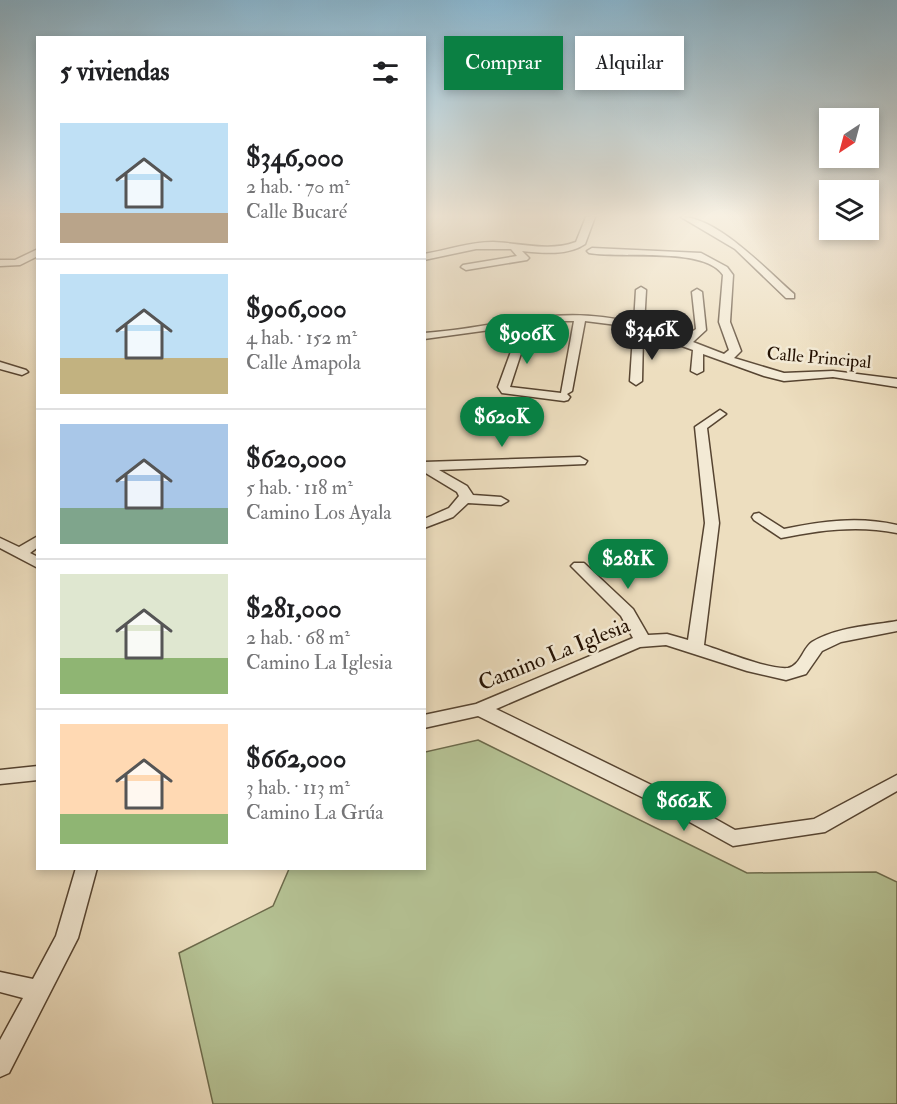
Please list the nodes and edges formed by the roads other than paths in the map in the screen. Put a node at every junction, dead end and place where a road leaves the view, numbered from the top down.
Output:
1 (466, 269) edge
2 (723, 269) edge
3 (758, 269) edge
4 (473, 276) dead end
5 (641, 290) dead end
6 (697, 292) dead end
7 (790, 296) dead end
8 (580, 318) junction
9 (514, 323) junction
10 (639, 329) junction
11 (426, 336) edge
12 (684, 344) junction
13 (699, 350) junction
14 (725, 359) junction
15 (0, 365) edge
16 (696, 371) dead end
17 (22, 372) dead end
18 (636, 381) dead end
19 (897, 384) edge
20 (720, 414) dead end
21 (580, 461) dead end
22 (426, 466) edge
23 (426, 467) edge
24 (465, 498) junction
25 (501, 501) dead end
26 (759, 517) dead end
27 (426, 523) edge
28 (897, 529) edge
29 (36, 541) edge
30 (0, 542) edge
31 (19, 554) junction
32 (36, 563) edge
33 (579, 566) dead end
34 (897, 626) edge
35 (643, 641) junction
36 (695, 646) junction
37 (480, 709) junction
38 (426, 722) edge
39 (36, 773) edge
40 (0, 777) edge
41 (897, 782) edge
42 (86, 870) edge
43 (0, 982) edge
44 (39, 991) junction
45 (0, 1065) edge

1 - 4 street
2 - 14 street
3 - 7 street
5 - 10 street
6 - 12 street
8 - 9 street, Calle Principal
8 - 9 street
8 - 10 street, Calle Principal
9 - 11 street, Calle Principal
10 - 12 street, Calle Principal
10 - 18 street
12 - 13 street, Calle Principal
13 - 14 street, Calle Principal
13 - 16 street
14 - 19 street, Calle Principal
15 - 17 street
20 - 36 street
21 - 22 street
23 - 24 street
24 - 25 street
24 - 27 street
26 - 28 street
29 - 31 street
30 - 31 street
31 - 32 street
33 - 35 street
34 - 36 street, Camino La Iglesia
35 - 36 street, Camino La Iglesia
35 - 37 street, Camino La Iglesia
37 - 38 street, Camino La Iglesia
37 - 41 street
39 - 40 street
42 - 44 street
43 - 44 street
44 - 45 street

